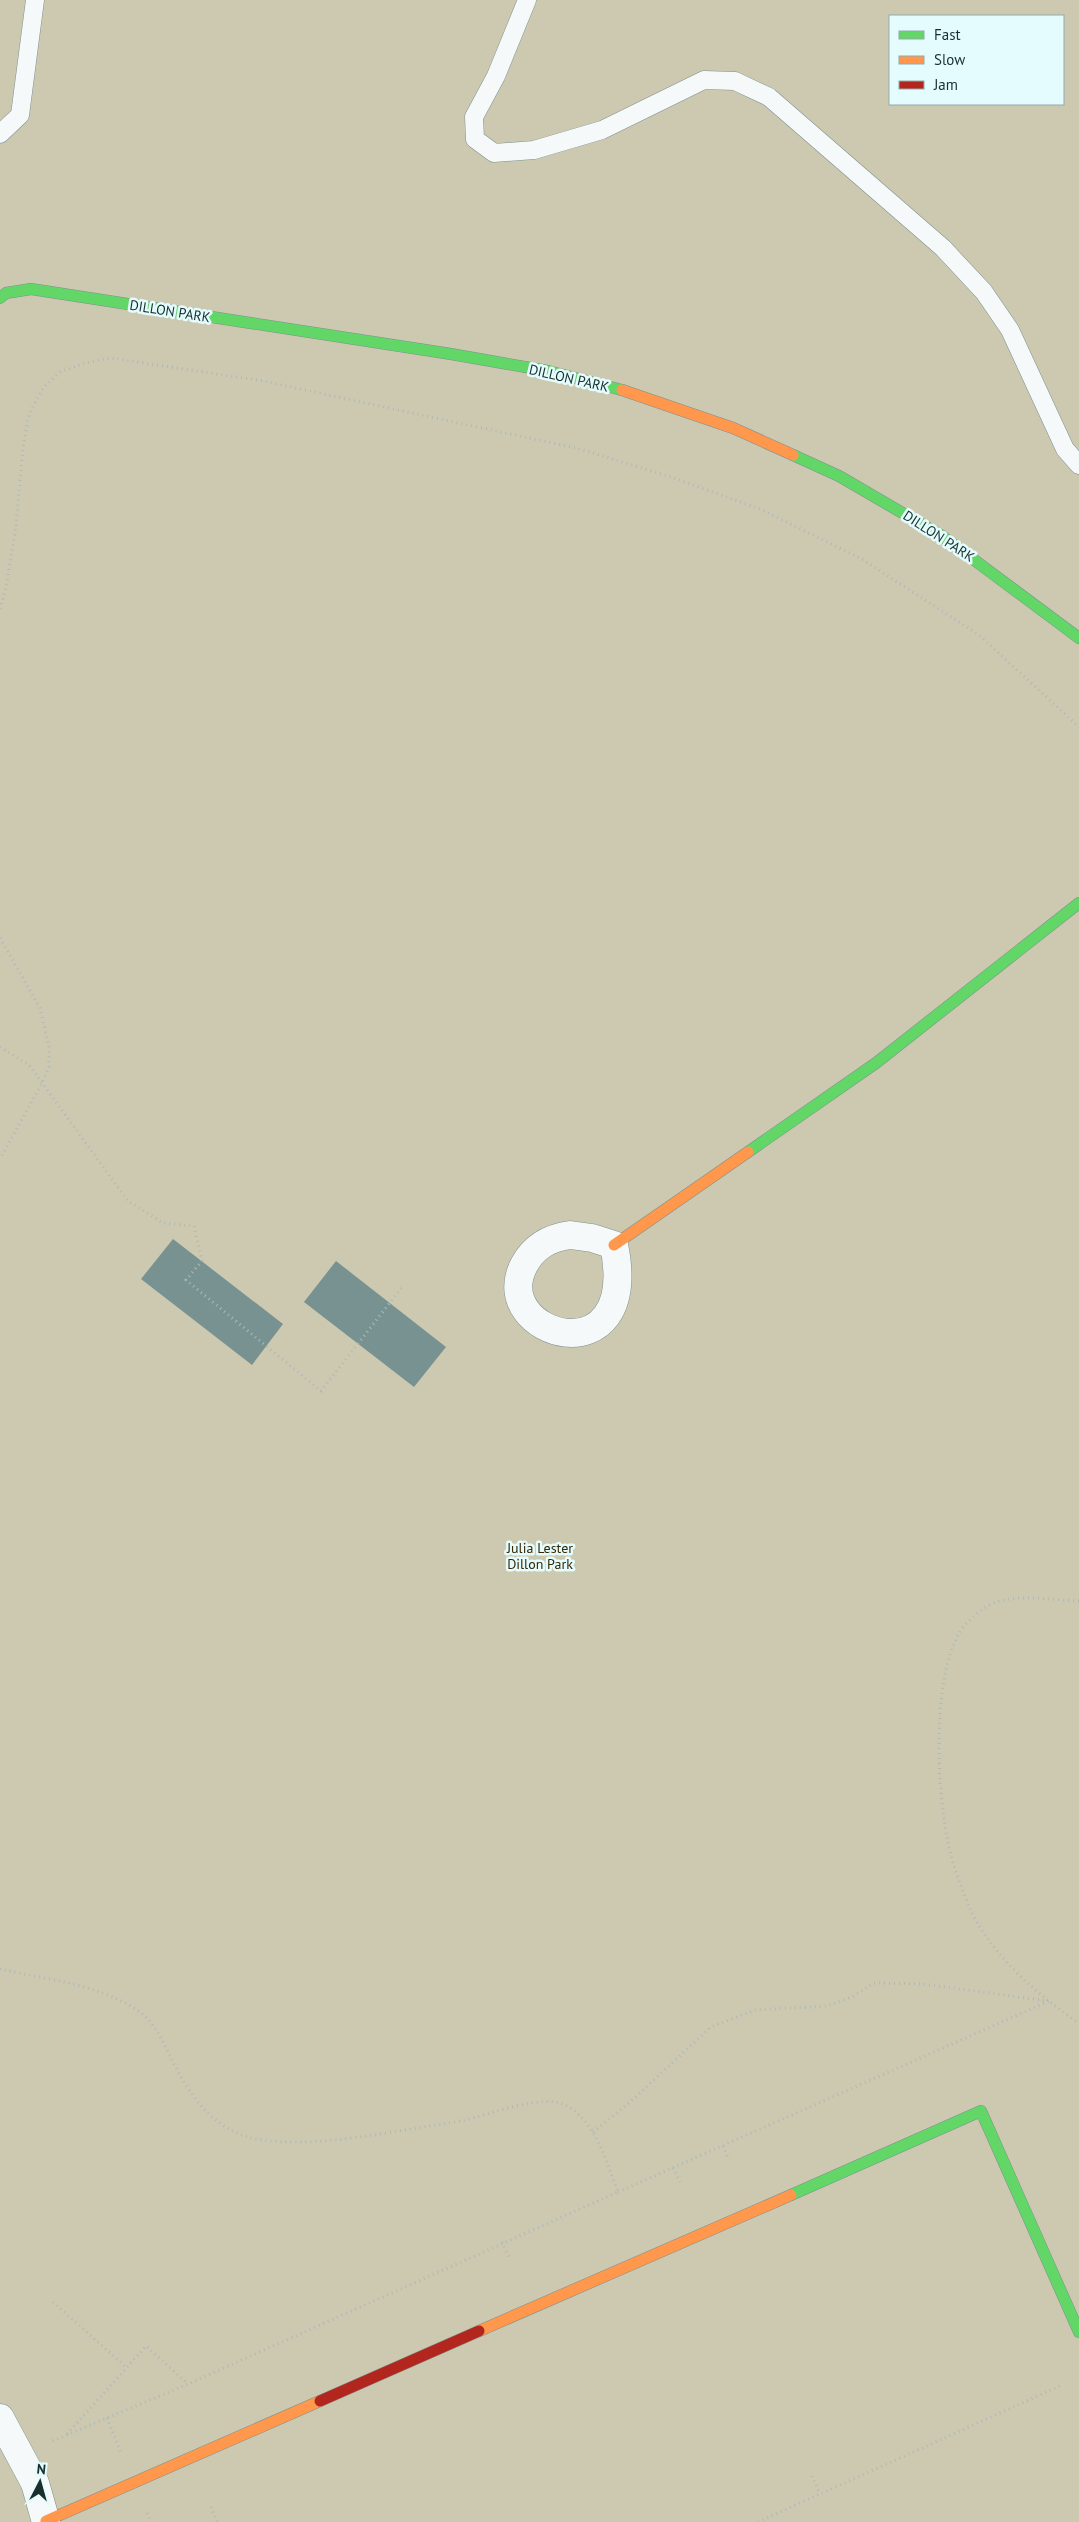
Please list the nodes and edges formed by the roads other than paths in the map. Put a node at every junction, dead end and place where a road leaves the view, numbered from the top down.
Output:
1 (34, 0) edge
2 (527, 0) edge
3 (0, 134) edge
4 (0, 298) edge
5 (1079, 465) edge
6 (1079, 638) edge
7 (1079, 903) edge
8 (614, 1246) dead end
9 (1079, 2332) edge
10 (0, 2418) edge
11 (46, 2521) edge

1 - 3 lane
2 - 5 lane
4 - 6 street, DILLON PARK
7 - 8 street
9 - 11 street
10 - 11 street

